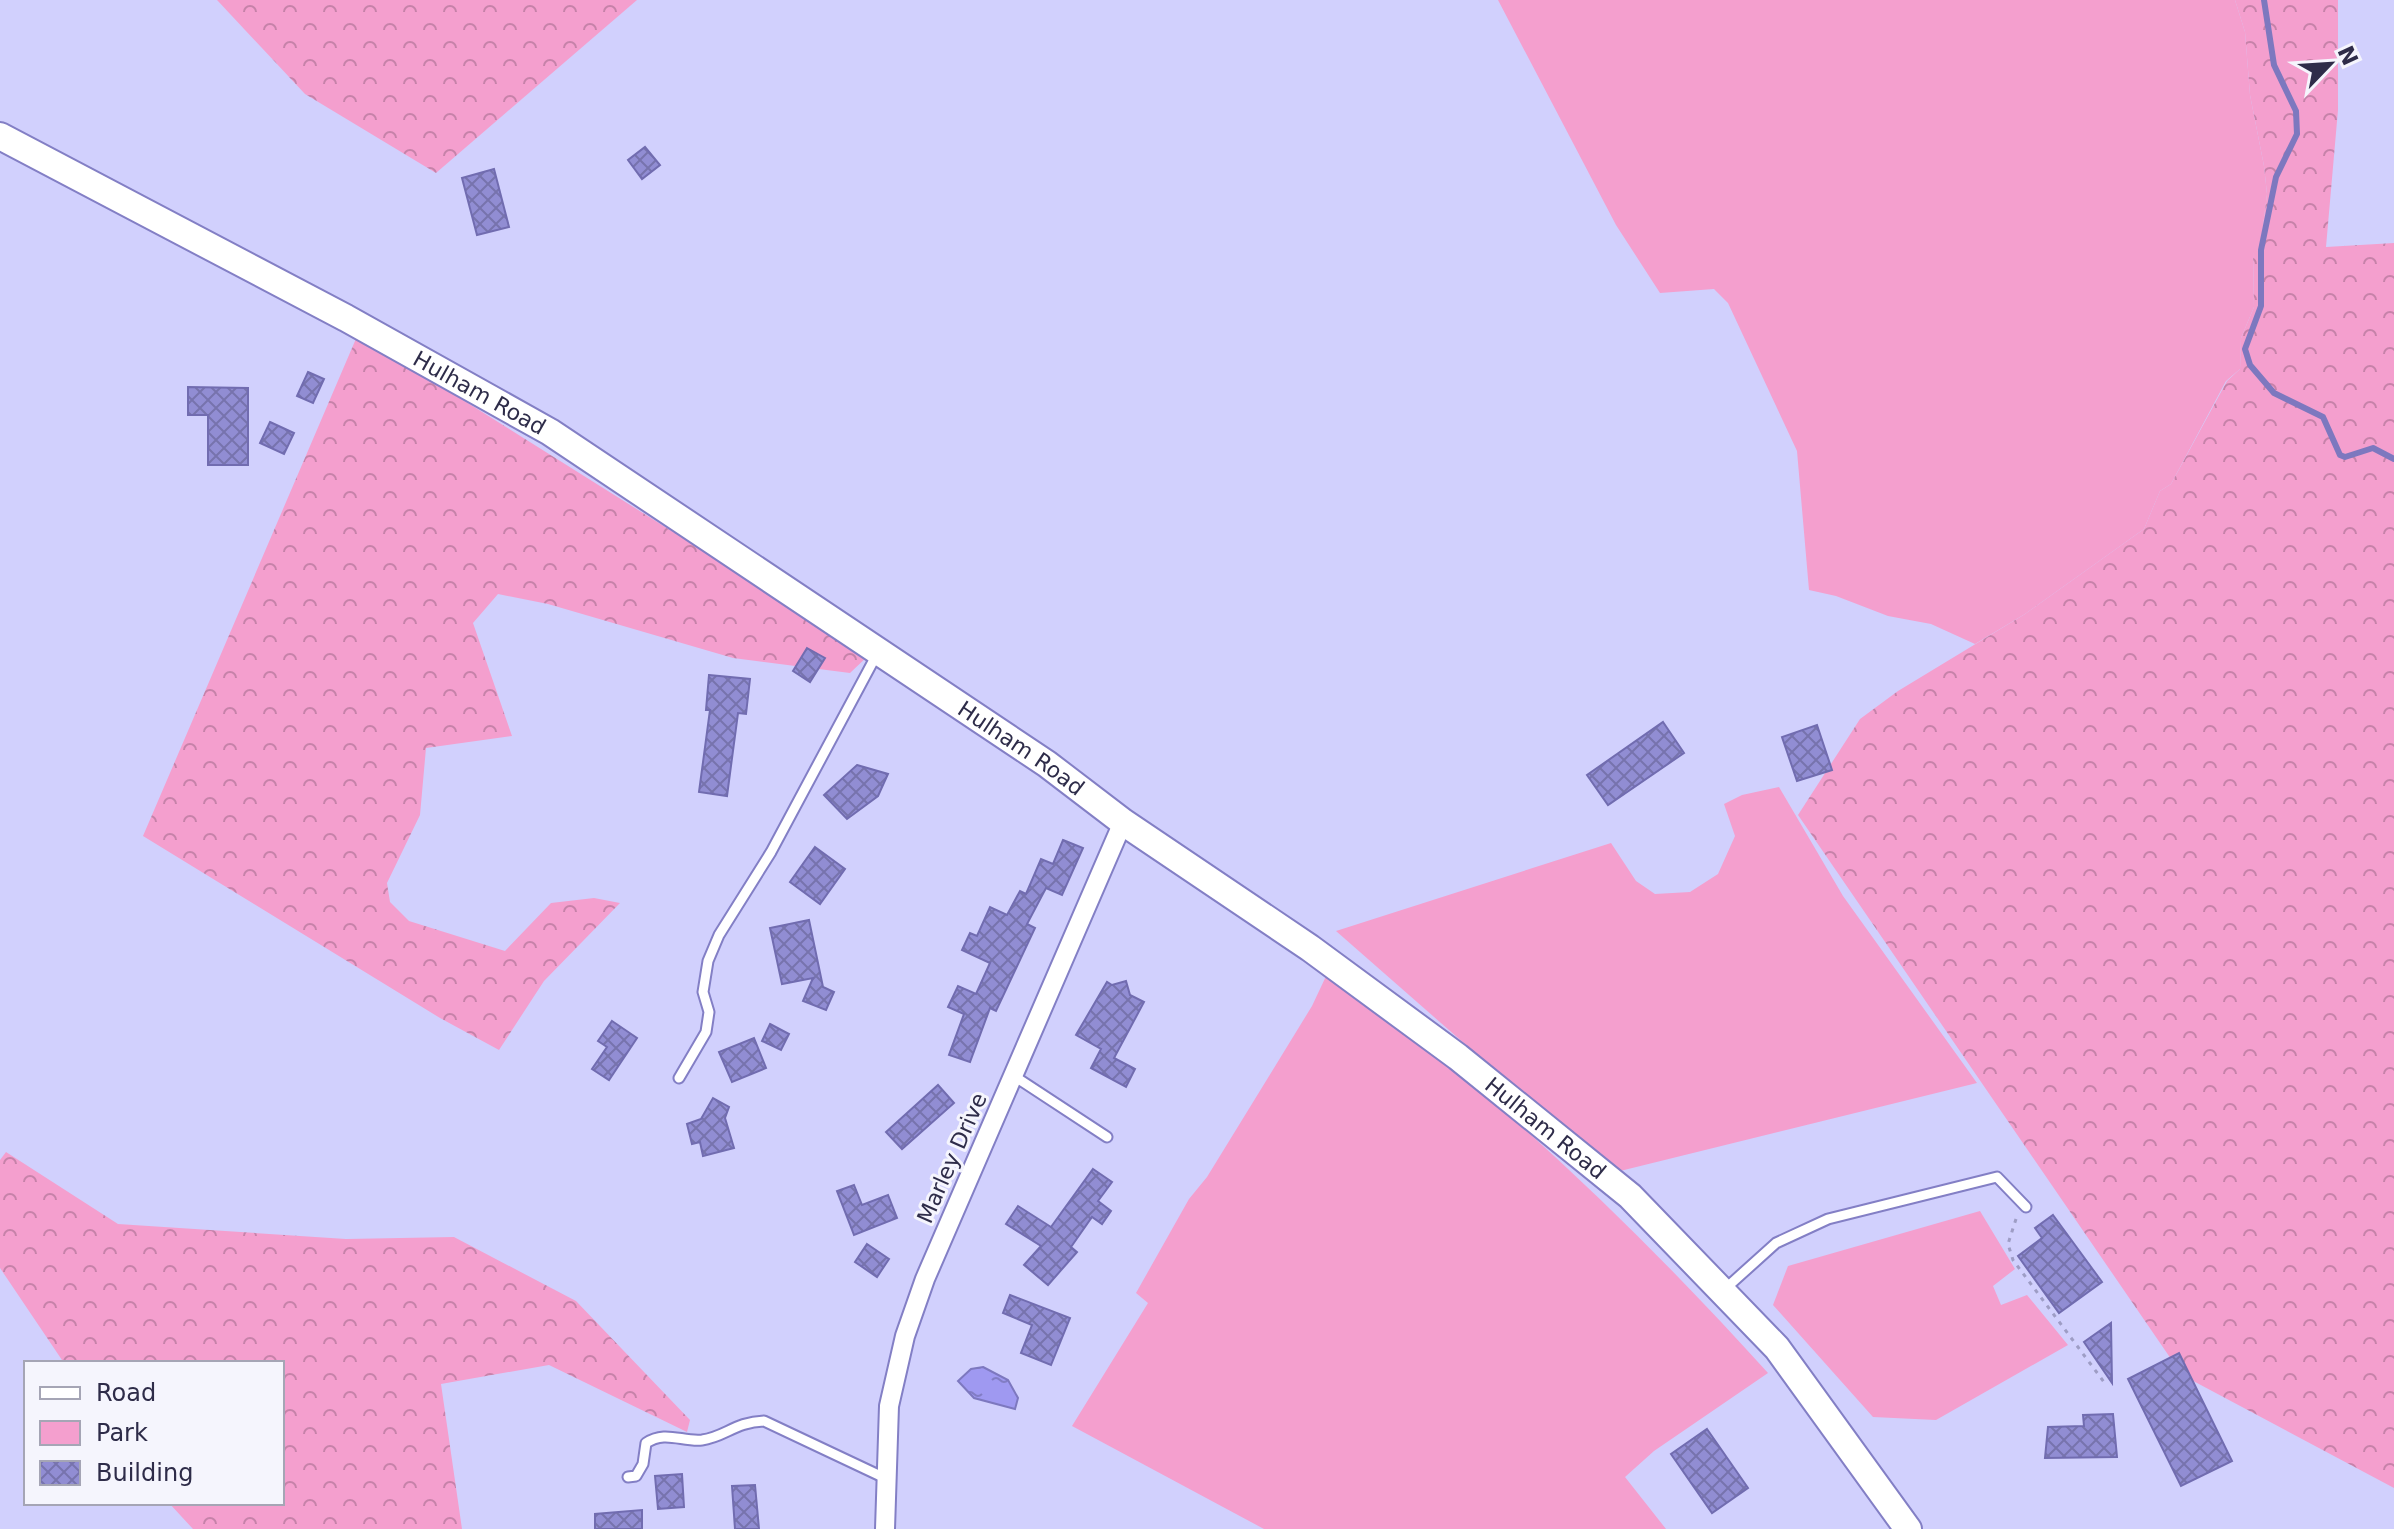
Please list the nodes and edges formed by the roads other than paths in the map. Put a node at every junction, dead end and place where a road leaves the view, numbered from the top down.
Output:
1 (0, 136) edge
2 (878, 651) junction
3 (1123, 822) junction
4 (1014, 1076) junction
5 (679, 1078) dead end
6 (1107, 1137) dead end
7 (2026, 1207) road end
8 (1722, 1292) junction
9 (628, 1477) dead end
10 (887, 1479) junction
11 (885, 1529) edge
12 (1908, 1529) edge

1 - 2 street, Hulham Road
2 - 3 street, Hulham Road
2 - 5 lane
3 - 4 street, Marley Drive
3 - 8 street, Hulham Road
4 - 6 lane
4 - 10 street, Marley Drive
7 - 8 lane
8 - 12 street, Hulham Road
9 - 10 lane
10 - 11 street, Marley Drive

